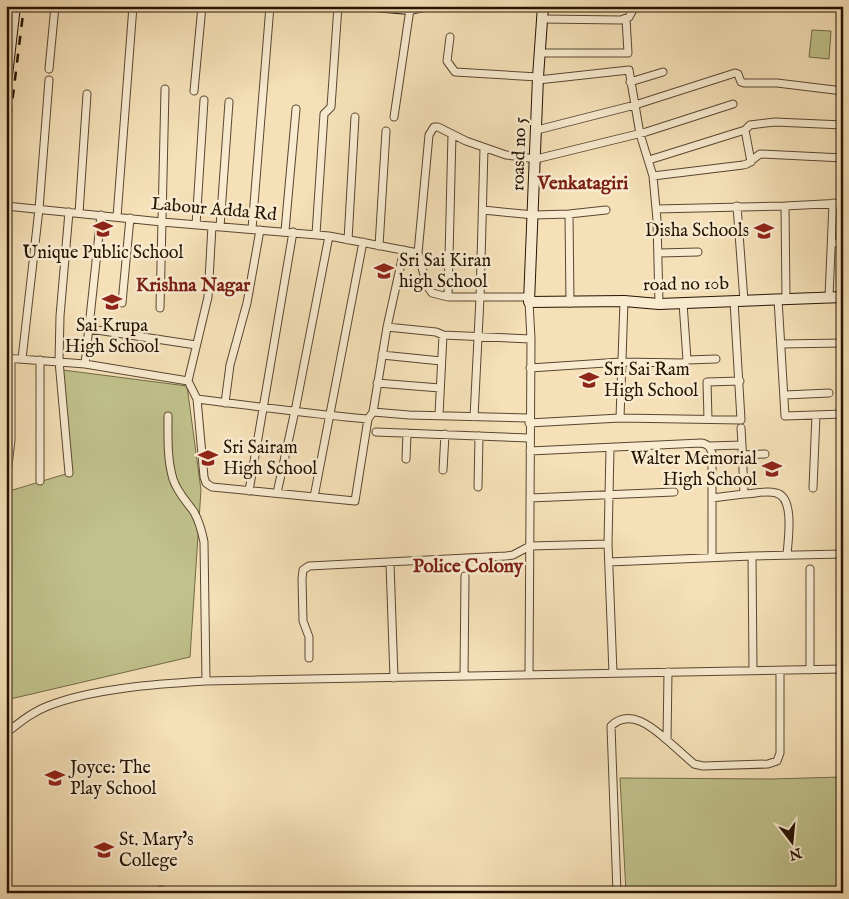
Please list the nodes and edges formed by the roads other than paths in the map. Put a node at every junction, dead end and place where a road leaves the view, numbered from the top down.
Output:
1 (15, 6) edge
2 (55, 6) edge
3 (133, 6) edge
4 (202, 6) edge
5 (270, 6) edge
6 (338, 6) edge
7 (373, 6) edge
8 (424, 6) edge
9 (543, 6) edge
10 (635, 6) edge
11 (410, 9) junction
12 (543, 18) junction
13 (626, 19) junction
14 (450, 37) dead end
15 (540, 53) junction
16 (49, 69) dead end
17 (663, 72) dead end
18 (538, 78) junction
19 (49, 80) dead end
20 (630, 82) junction
21 (6, 84) edge
22 (165, 89) dead end
23 (194, 91) dead end
24 (843, 91) edge
25 (88, 94) dead end
26 (204, 100) dead end
27 (229, 102) dead end
28 (733, 104) dead end
29 (634, 105) junction
30 (296, 109) dead end
31 (355, 116) dead end
32 (394, 117) dead end
33 (843, 125) edge
34 (537, 130) junction
35 (745, 130) junction
36 (386, 131) dead end
37 (452, 134) junction
38 (640, 134) junction
39 (484, 148) junction
40 (843, 158) edge
41 (536, 159) junction
42 (649, 160) junction
43 (751, 162) junction
44 (653, 176) junction
45 (833, 203) junction
46 (843, 203) edge
47 (6, 206) edge
48 (737, 206) junction
49 (785, 206) junction
50 (39, 209) junction
51 (656, 209) junction
52 (482, 210) junction
53 (606, 210) dead end
54 (69, 212) junction
55 (79, 213) junction
56 (569, 214) junction
57 (101, 215) junction
58 (534, 215) junction
59 (117, 217) junction
60 (130, 218) junction
61 (162, 222) junction
62 (196, 225) junction
63 (216, 226) junction
64 (256, 229) junction
65 (289, 232) junction
66 (316, 234) junction
67 (329, 236) junction
68 (348, 240) junction
69 (363, 242) junction
70 (832, 243) junction
71 (843, 243) edge
72 (379, 246) junction
73 (404, 250) junction
74 (698, 252) dead end
75 (418, 253) junction
76 (659, 253) junction
77 (843, 296) edge
78 (448, 297) junction
79 (829, 297) junction
80 (480, 298) junction
81 (530, 299) junction
82 (782, 299) junction
83 (624, 301) junction
84 (739, 301) junction
85 (122, 303) dead end
86 (570, 303) junction
87 (683, 303) junction
88 (659, 304) junction
89 (160, 308) dead end
90 (387, 327) junction
91 (90, 329) junction
92 (443, 335) junction
93 (477, 337) junction
94 (530, 339) junction
95 (843, 343) edge
96 (782, 344) junction
97 (196, 346) junction
98 (382, 355) junction
99 (9, 358) edge
100 (22, 359) junction
101 (716, 359) dead end
102 (40, 360) junction
103 (687, 360) junction
104 (59, 361) junction
105 (441, 361) junction
106 (621, 362) junction
107 (86, 364) junction
108 (530, 368) junction
109 (188, 381) junction
110 (740, 381) junction
111 (377, 383) junction
112 (440, 388) junction
113 (829, 393) dead end
114 (785, 395) junction
115 (197, 399) junction
116 (225, 403) junction
117 (263, 407) junction
118 (294, 412) junction
119 (373, 412) junction
120 (843, 414) edge
121 (439, 415) junction
122 (816, 415) junction
123 (168, 416) dead end
124 (330, 416) junction
125 (474, 417) junction
126 (620, 418) junction
127 (368, 419) junction
128 (708, 419) junction
129 (529, 421) junction
130 (741, 428) dead end
131 (376, 432) dead end
132 (407, 433) junction
133 (444, 434) junction
134 (479, 436) junction
135 (530, 438) junction
136 (742, 445) junction
137 (708, 446) junction
138 (610, 448) junction
139 (530, 451) junction
140 (765, 454) dead end
141 (742, 455) junction
142 (406, 459) dead end
143 (443, 470) dead end
144 (69, 473) dead end
145 (40, 480) dead end
146 (6, 483) edge
147 (478, 487) dead end
148 (813, 488) dead end
149 (249, 491) junction
150 (674, 492) dead end
151 (277, 493) junction
152 (609, 494) junction
153 (744, 494) junction
154 (314, 498) junction
155 (530, 498) junction
156 (712, 498) junction
157 (608, 544) junction
158 (530, 546) junction
159 (843, 554) edge
160 (787, 555) junction
161 (752, 556) junction
162 (712, 558) junction
163 (390, 562) junction
164 (609, 562) junction
165 (810, 569) dead end
166 (465, 576) dead end
167 (309, 658) dead end
168 (843, 669) edge
169 (753, 670) junction
170 (780, 670) junction
171 (810, 670) junction
172 (613, 672) junction
173 (668, 672) junction
174 (529, 675) junction
175 (464, 676) junction
176 (394, 678) junction
177 (206, 682) junction
178 (6, 733) edge
179 (667, 740) junction
180 (617, 893) edge

1 - 21 street
2 - 16 street
3 - 59 street
4 - 23 street
5 - 64 street
6 - 66 street
7 - 11 street
8 - 11 street
9 - 12 street, roasd no 5
10 - 13 street
11 - 32 street
12 - 13 street
12 - 15 street, roasd no 5
13 - 15 street
14 - 18 street
15 - 18 street, roasd no 5
17 - 20 street
18 - 20 street
18 - 34 street, roasd no 5
19 - 50 street
20 - 29 street
22 - 61 street
24 - 29 street
25 - 55 street
26 - 62 street
27 - 63 street
28 - 38 street
29 - 34 street
29 - 38 street
30 - 65 street
31 - 68 street
33 - 35 street
34 - 41 street, roasd no 5
35 - 42 street
35 - 43 street
36 - 72 street
37 - 39 street
37 - 75 street
37 - 78 street
38 - 41 street
38 - 42 street
39 - 41 street
39 - 52 street
40 - 43 street
41 - 58 street, roasd no 5
42 - 44 street
43 - 44 street
44 - 51 street
45 - 46 street
45 - 49 street
45 - 70 street
47 - 50 street, Labour Adda Rd
48 - 49 street
48 - 51 street
48 - 84 street
49 - 82 street
50 - 54 street, Labour Adda Rd
50 - 100 street
51 - 76 street
52 - 58 street
52 - 80 street
53 - 56 street
54 - 55 street, Labour Adda Rd
54 - 104 street
55 - 57 street, Labour Adda Rd
56 - 58 street
56 - 86 street
57 - 59 street, Labour Adda Rd
57 - 91 street
58 - 81 street, roasd no 5
59 - 60 street, Labour Adda Rd
60 - 61 street, Labour Adda Rd
60 - 85 street
61 - 62 street, Labour Adda Rd
61 - 89 street
62 - 63 street, Labour Adda Rd
63 - 64 street, Labour Adda Rd
63 - 97 street
64 - 65 street, Labour Adda Rd
64 - 116 street
65 - 66 street, Labour Adda Rd
65 - 117 street
66 - 67 street, Labour Adda Rd
67 - 68 street, Labour Adda Rd
67 - 118 street
68 - 69 street, Labour Adda Rd
69 - 72 street, Labour Adda Rd
69 - 124 street
70 - 71 street
70 - 79 street
72 - 73 street, Labour Adda Rd
73 - 75 street, Labour Adda Rd
73 - 90 street
74 - 76 street
75 - 78 street
76 - 88 street
77 - 79 street, road no 10b
78 - 80 street
79 - 82 street, road no 10b
80 - 81 street
80 - 93 street
81 - 86 street, road no 10b
81 - 94 street
82 - 84 street, road no 10b
82 - 96 street
83 - 86 street, road no 10b
83 - 88 street, road no 10b
83 - 106 street
84 - 87 street, road no 10b
84 - 110 street
87 - 88 street, road no 10b
87 - 103 street
90 - 92 street
90 - 98 street
91 - 97 street
91 - 107 street
92 - 93 street
92 - 105 street
93 - 94 street
93 - 125 street
94 - 108 street
95 - 96 street
96 - 114 street
97 - 109 street
98 - 105 street
98 - 111 street
99 - 100 street
99 - 146 street
100 - 102 street
101 - 103 street
102 - 104 street
102 - 145 street
103 - 106 street
104 - 107 street
104 - 144 street
105 - 112 street
106 - 108 street
106 - 126 street
107 - 109 street
108 - 129 street
109 - 115 street
110 - 128 street
110 - 128 street
111 - 112 street
111 - 119 street
112 - 121 street
113 - 114 street
114 - 122 street
115 - 116 street
115 - 149 street
116 - 117 street
117 - 118 street
117 - 149 street
118 - 124 street
118 - 151 street
119 - 121 street
119 - 127 street
120 - 122 street
121 - 125 street
122 - 148 street
123 - 177 street
124 - 127 street
124 - 154 street
125 - 129 street
126 - 128 street
126 - 129 street
127 - 154 street
129 - 135 street
130 - 136 street
131 - 132 street
132 - 133 street
132 - 142 street
133 - 134 street
133 - 143 street
134 - 135 street
134 - 147 street
135 - 139 street
136 - 137 street
136 - 141 street
137 - 138 street
137 - 156 street
138 - 139 street
138 - 152 street
139 - 155 street
140 - 141 street
141 - 153 street
149 - 151 street
150 - 152 street
151 - 154 street
152 - 155 street
152 - 157 street
153 - 156 street
153 - 160 street
155 - 158 street
156 - 162 street
157 - 158 street
157 - 164 street
158 - 163 street
158 - 174 street
159 - 160 street
160 - 161 street
161 - 162 street
161 - 169 street
162 - 164 street
163 - 167 street
163 - 176 street
164 - 172 street
165 - 171 street
166 - 175 street
168 - 171 street
169 - 170 street
169 - 173 street
170 - 171 street
170 - 179 street
172 - 173 street
172 - 174 street
173 - 179 street
174 - 175 street
175 - 176 street
176 - 177 street
177 - 178 street
179 - 180 street

